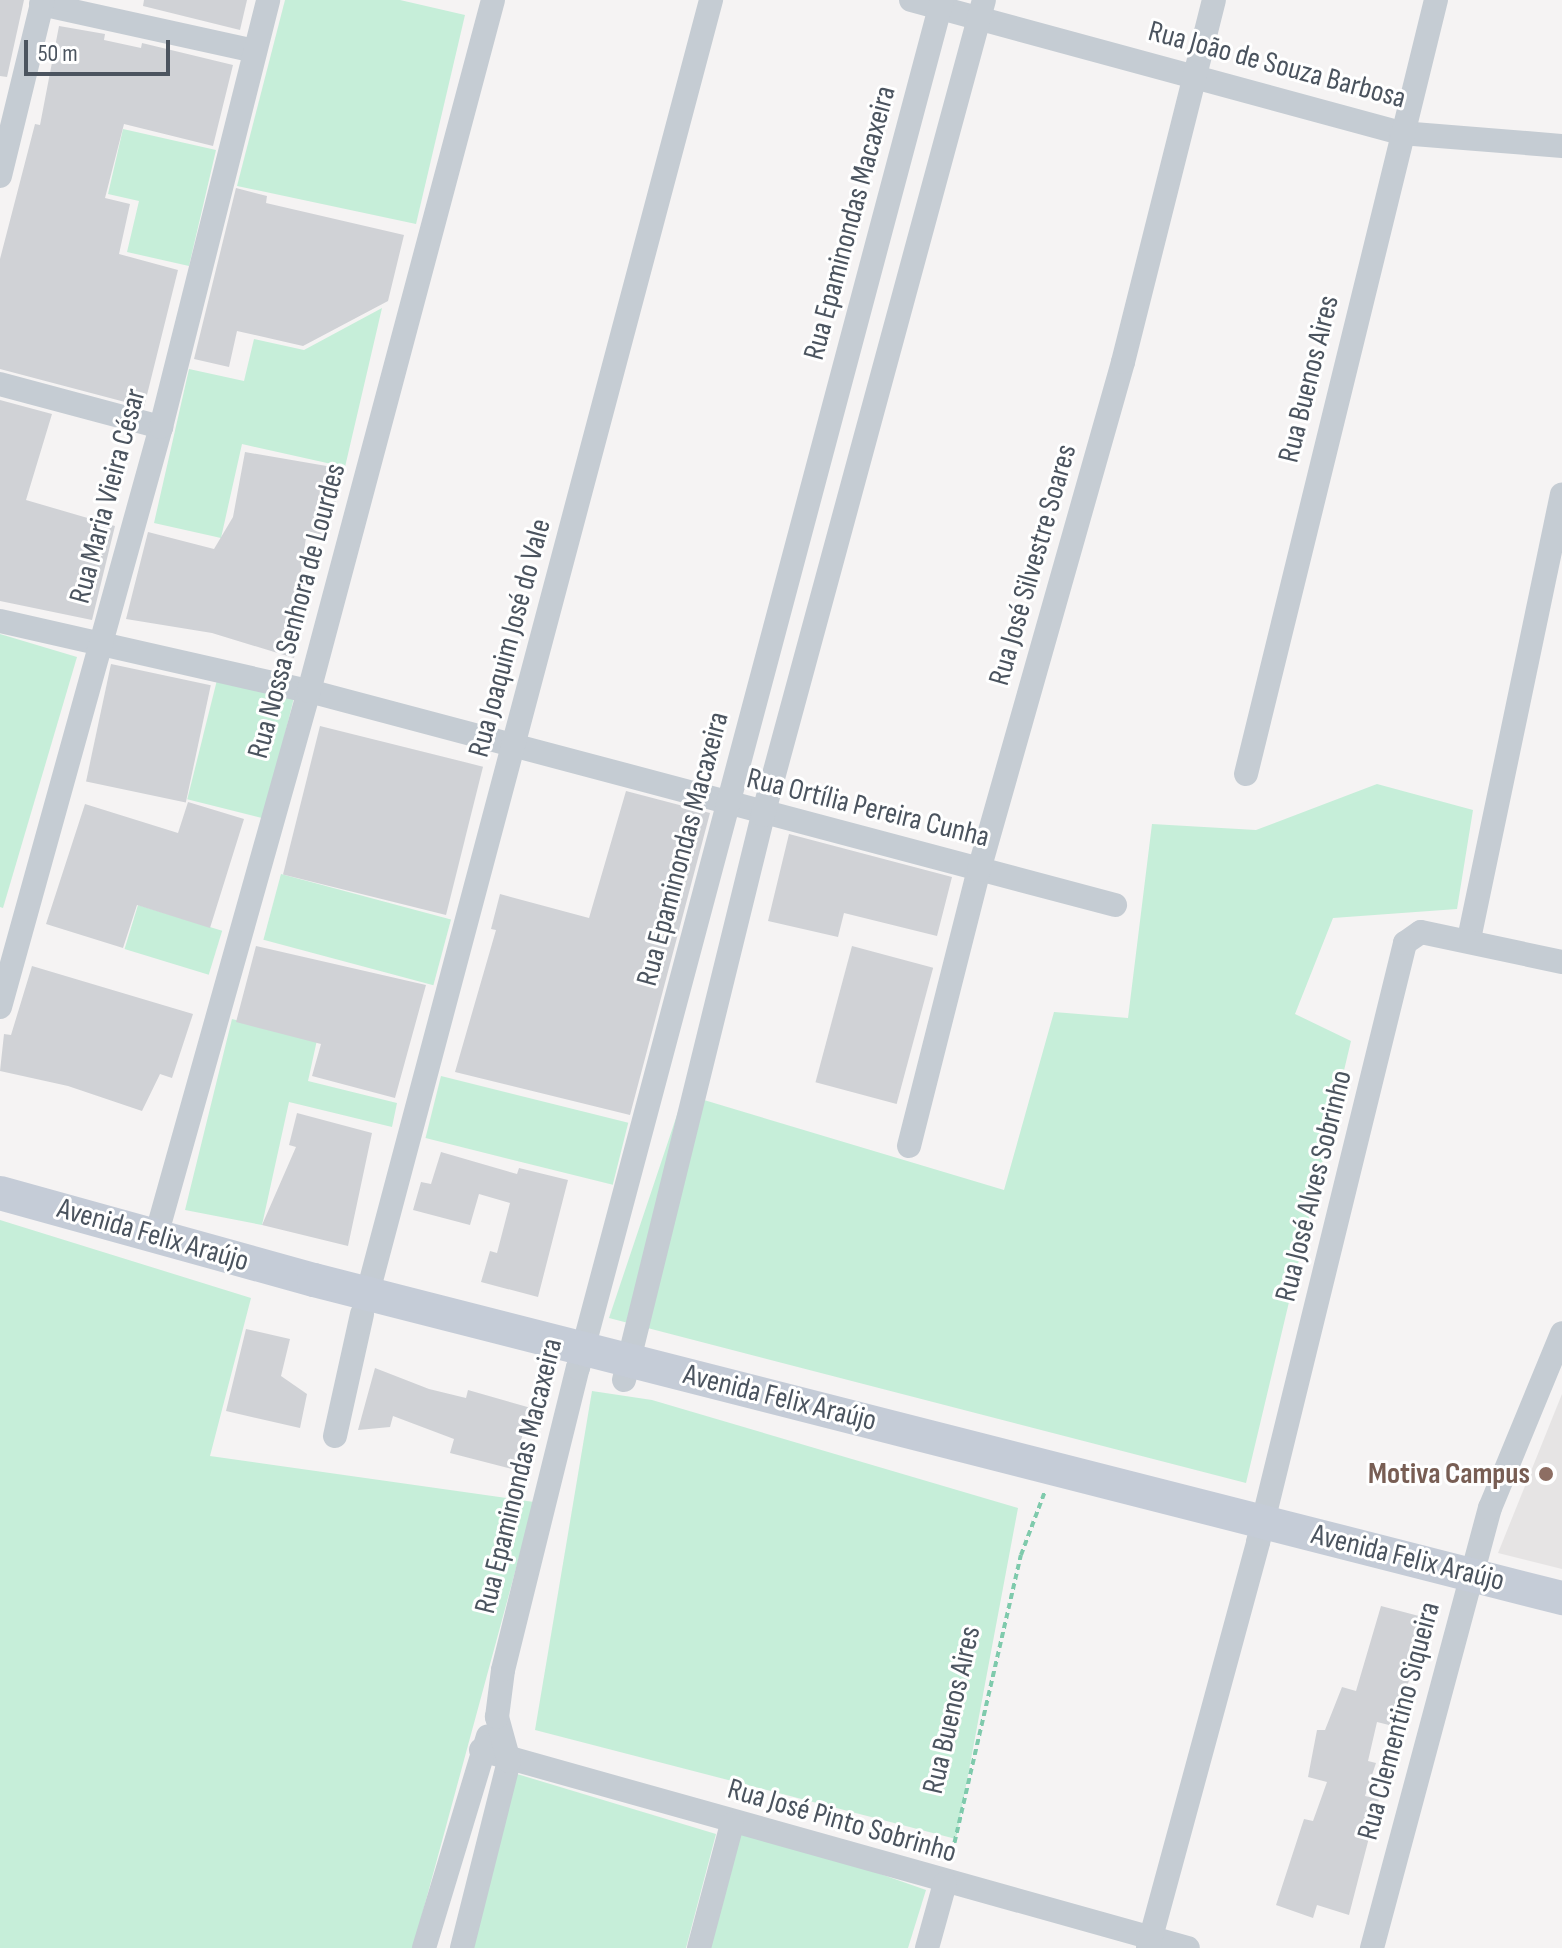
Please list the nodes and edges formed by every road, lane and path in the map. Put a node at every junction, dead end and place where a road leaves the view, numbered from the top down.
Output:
1 (268, 0) edge
2 (493, 0) edge
3 (711, 0) edge
4 (911, 0) edge
5 (1214, 0) edge
6 (1436, 0) edge
7 (42, 2) edge
8 (941, 4) edge
9 (982, 9) edge
10 (254, 51) junction
11 (1193, 76) junction
12 (1401, 133) junction
13 (1562, 146) edge
14 (0, 176) edge
15 (0, 384) edge
16 (161, 427) junction
17 (1562, 495) edge
18 (0, 621) edge
19 (100, 647) junction
20 (309, 691) junction
21 (514, 748) junction
22 (1246, 774) dead end
23 (728, 806) junction
24 (763, 815) junction
25 (979, 870) junction
26 (1115, 905) dead end
27 (1469, 939) junction
28 (1562, 962) edge
29 (0, 1007) edge
30 (909, 1146) dead end
31 (0, 1193) edge
32 (0, 1216) edge
33 (156, 1236) junction
34 (365, 1303) junction
35 (1562, 1333) edge
36 (581, 1358) junction
37 (626, 1369) junction
38 (335, 1436) dead end
39 (1046, 1488) junction
40 (1261, 1532) junction
41 (1468, 1584) junction
42 (1562, 1598) edge
43 (1562, 1619) edge
44 (497, 1717) junction
45 (481, 1750) junction
46 (509, 1761) junction
47 (732, 1824) junction
48 (945, 1883) junction
49 (1149, 1943) edge
50 (424, 1948) edge
51 (462, 1948) edge
52 (699, 1948) edge
53 (927, 1948) edge
54 (1188, 1948) edge
55 (1372, 1948) edge

1 - 10 street, Rua Maria Vieira César
2 - 20 street, Rua Nossa Senhora de Lourdes
3 - 21 street, Rua Joaquim José do Vale
4 - 8 street, Rua João de Souza Barbosa
5 - 11 street, Rua José Silvestre Soares
6 - 12 street, Rua Buenos Aires
7 - 10 street
7 - 14 street
8 - 9 street, Rua João de Souza Barbosa
8 - 23 street, Rua Epaminondas Macaxeira
9 - 11 street, Rua João de Souza Barbosa
9 - 24 street
10 - 16 street, Rua Maria Vieira César
11 - 12 street, Rua João de Souza Barbosa
11 - 25 street, Rua José Silvestre Soares
12 - 13 street, Rua João de Souza Barbosa
12 - 22 street, Rua Buenos Aires
15 - 16 street
16 - 19 street, Rua Maria Vieira César
17 - 27 street
18 - 19 street, Rua Ortília Pereira Cunha
19 - 20 street, Rua Ortília Pereira Cunha
19 - 29 street, Rua Maria Vieira César
20 - 21 street, Rua Ortília Pereira Cunha
20 - 33 street, Rua Nossa Senhora de Lourdes
21 - 23 street, Rua Ortília Pereira Cunha
21 - 34 street, Rua Joaquim José do Vale
23 - 24 street, Rua Ortília Pereira Cunha
23 - 36 street, Rua Epaminondas Macaxeira
24 - 25 street, Rua Ortília Pereira Cunha
24 - 37 street
25 - 26 street, Rua Ortília Pereira Cunha
25 - 30 street, Rua José Silvestre Soares
27 - 28 street, Rua José Alves Sobrinho
27 - 40 street, Rua José Alves Sobrinho
31 - 33 main road, Avenida Felix Araújo
32 - 34 main road, Avenida Felix Araújo
33 - 34 main road, Avenida Felix Araújo
34 - 36 main road, Avenida Felix Araújo
34 - 38 street, Rua Joaquim José do Vale
35 - 41 street, Rua Clementino Siqueira
36 - 37 main road, Avenida Felix Araújo
36 - 44 street, Rua Epaminondas Macaxeira
37 - 39 main road, Avenida Felix Araújo
37 - 40 main road, Avenida Felix Araújo
39 - 40 main road, Avenida Felix Araújo
39 - 48 path, Rua Buenos Aires
40 - 41 main road, Avenida Felix Araújo
40 - 49 street, Rua José Alves Sobrinho
41 - 42 main road, Avenida Felix Araújo
41 - 43 main road, Avenida Felix Araújo
41 - 55 street, Rua Clementino Siqueira
44 - 45 street, Rua Epaminondas Macaxeira
44 - 46 street, Rua Epaminondas Macaxeira
45 - 46 street, Rua José Pinto Sobrinho
45 - 50 street, Rua Epaminondas Macaxeira
46 - 47 street, Rua José Pinto Sobrinho
46 - 51 street, Rua Epaminondas Macaxeira
47 - 48 street, Rua José Pinto Sobrinho
47 - 52 street
48 - 49 street, Rua José Pinto Sobrinho
48 - 53 street
49 - 54 street, Rua José Pinto Sobrinho

